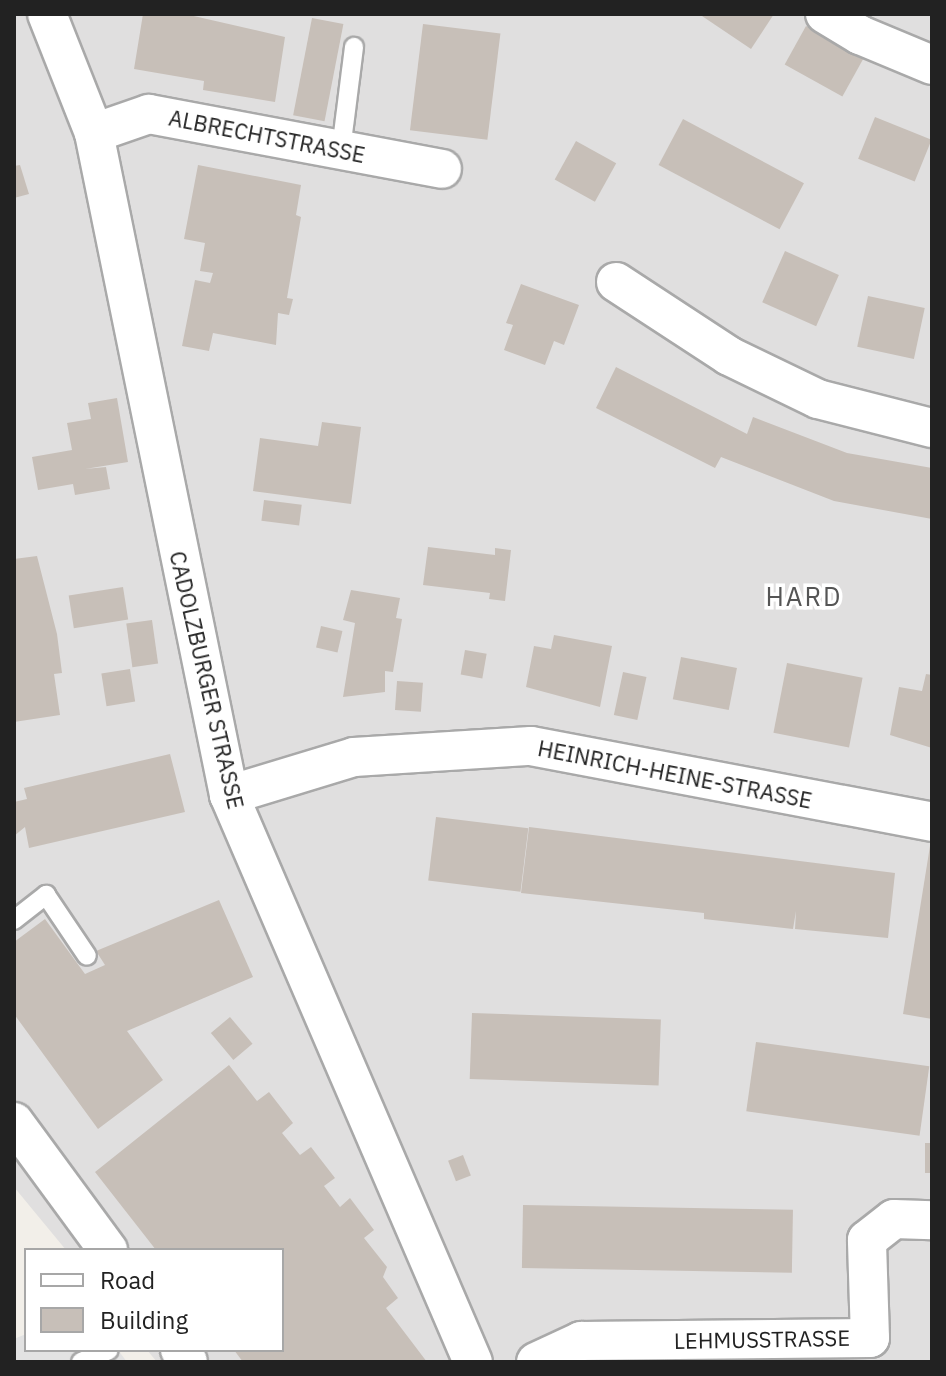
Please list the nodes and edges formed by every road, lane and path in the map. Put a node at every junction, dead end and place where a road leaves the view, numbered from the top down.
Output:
1 (47, 14) edge
2 (825, 14) edge
3 (354, 47) dead end
4 (932, 65) edge
5 (94, 133) junction
6 (341, 150) junction
7 (442, 169) dead end
8 (616, 282) dead end
9 (932, 428) edge
10 (229, 795) junction
11 (932, 822) edge
12 (14, 920) edge
13 (87, 956) dead end
14 (14, 1122) edge
15 (932, 1220) edge
16 (107, 1248) edge
17 (104, 1352) edge
18 (81, 1362) edge
19 (473, 1362) edge
20 (536, 1362) edge

1 - 5 street, CADOLZBURGER STRASSE
2 - 4 street
3 - 6 lane
5 - 6 street, ALBRECHTSTRASSE
5 - 10 street, CADOLZBURGER STRASSE
6 - 7 street, ALBRECHTSTRASSE
8 - 9 street
10 - 11 street, HEINRICH-HEINE-STRASSE
10 - 19 street, CADOLZBURGER STRASSE
12 - 13 lane
14 - 16 street
15 - 20 street, LEHMUSSTRASSE
17 - 18 lane

